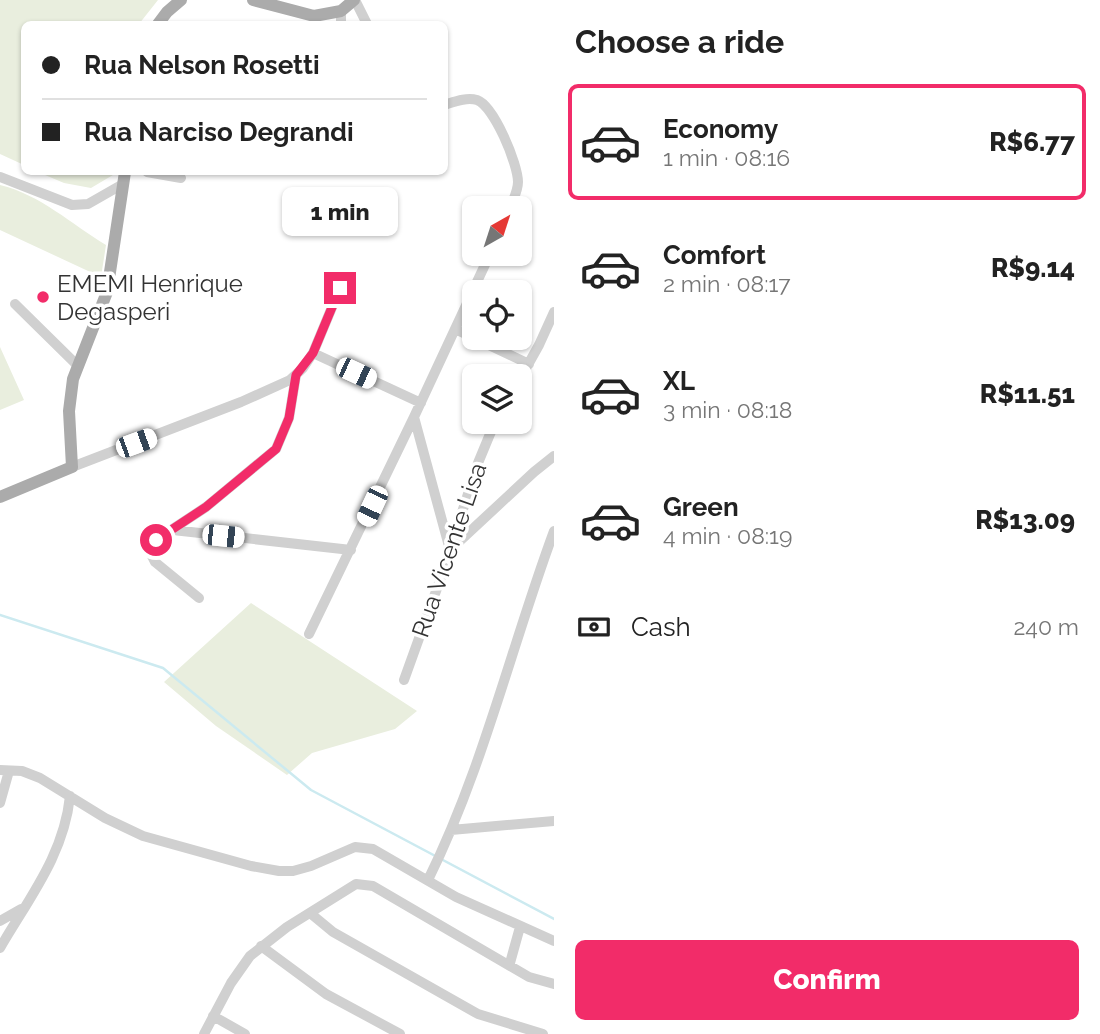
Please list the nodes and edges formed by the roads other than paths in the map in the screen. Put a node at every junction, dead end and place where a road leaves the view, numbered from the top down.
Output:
1 (181, 0) edge
2 (253, 0) edge
3 (354, 0) edge
4 (341, 18) edge
5 (160, 21) edge
6 (365, 21) edge
7 (448, 104) edge
8 (164, 175) edge
9 (0, 177) edge
10 (124, 178) edge
11 (181, 178) dead end
12 (515, 196) edge
13 (484, 266) edge
14 (340, 288) dead end
15 (15, 304) dead end
16 (554, 312) edge
17 (455, 329) junction
18 (313, 353) junction
19 (529, 364) joint
20 (78, 366) junction
21 (296, 375) junction
22 (421, 403) junction
23 (414, 417) junction
24 (490, 434) edge
25 (554, 456) edge
26 (72, 467) junction
27 (0, 497) edge
28 (173, 530) junction
29 (554, 531) edge
30 (351, 550) junction
31 (450, 550) junction
32 (199, 598) dead end
33 (309, 634) dead end
34 (404, 680) dead end
35 (5, 770) edge
36 (70, 796) junction
37 (0, 803) edge
38 (554, 821) edge
39 (452, 830) junction
40 (428, 880) junction
41 (23, 908) junction
42 (310, 912) junction
43 (0, 920) edge
44 (520, 927) junction
45 (554, 941) edge
46 (261, 946) junction
47 (0, 948) edge
48 (510, 964) junction
49 (554, 984) edge
50 (213, 1016) junction
51 (204, 1034) edge
52 (245, 1034) edge
53 (400, 1034) edge
54 (543, 1034) edge

1 - 5 main road
2 - 4 main road
3 - 4 main road
3 - 6 street
7 - 12 street
8 - 11 street
9 - 10 street
10 - 20 main road
13 - 17 street
14 - 18 street
15 - 20 street
16 - 19 street
17 - 19 street
17 - 22 street
18 - 21 street
18 - 22 street
20 - 26 main road
21 - 26 street
21 - 28 street
22 - 23 street
23 - 30 street
23 - 31 street
24 - 31 street, Rua Vicente Lisa
25 - 31 street
26 - 27 main road
28 - 30 street
28 - 32 street
29 - 39 street
30 - 33 street
31 - 34 street, Rua Vicente Lisa
35 - 36 street
35 - 37 street
36 - 40 street
36 - 41 street
38 - 39 street
39 - 40 street
40 - 44 street
41 - 43 street
41 - 47 street
42 - 46 street
42 - 48 street
42 - 54 street
44 - 45 street
44 - 48 street
46 - 50 street
46 - 53 street
48 - 49 street
50 - 51 street
50 - 52 street

